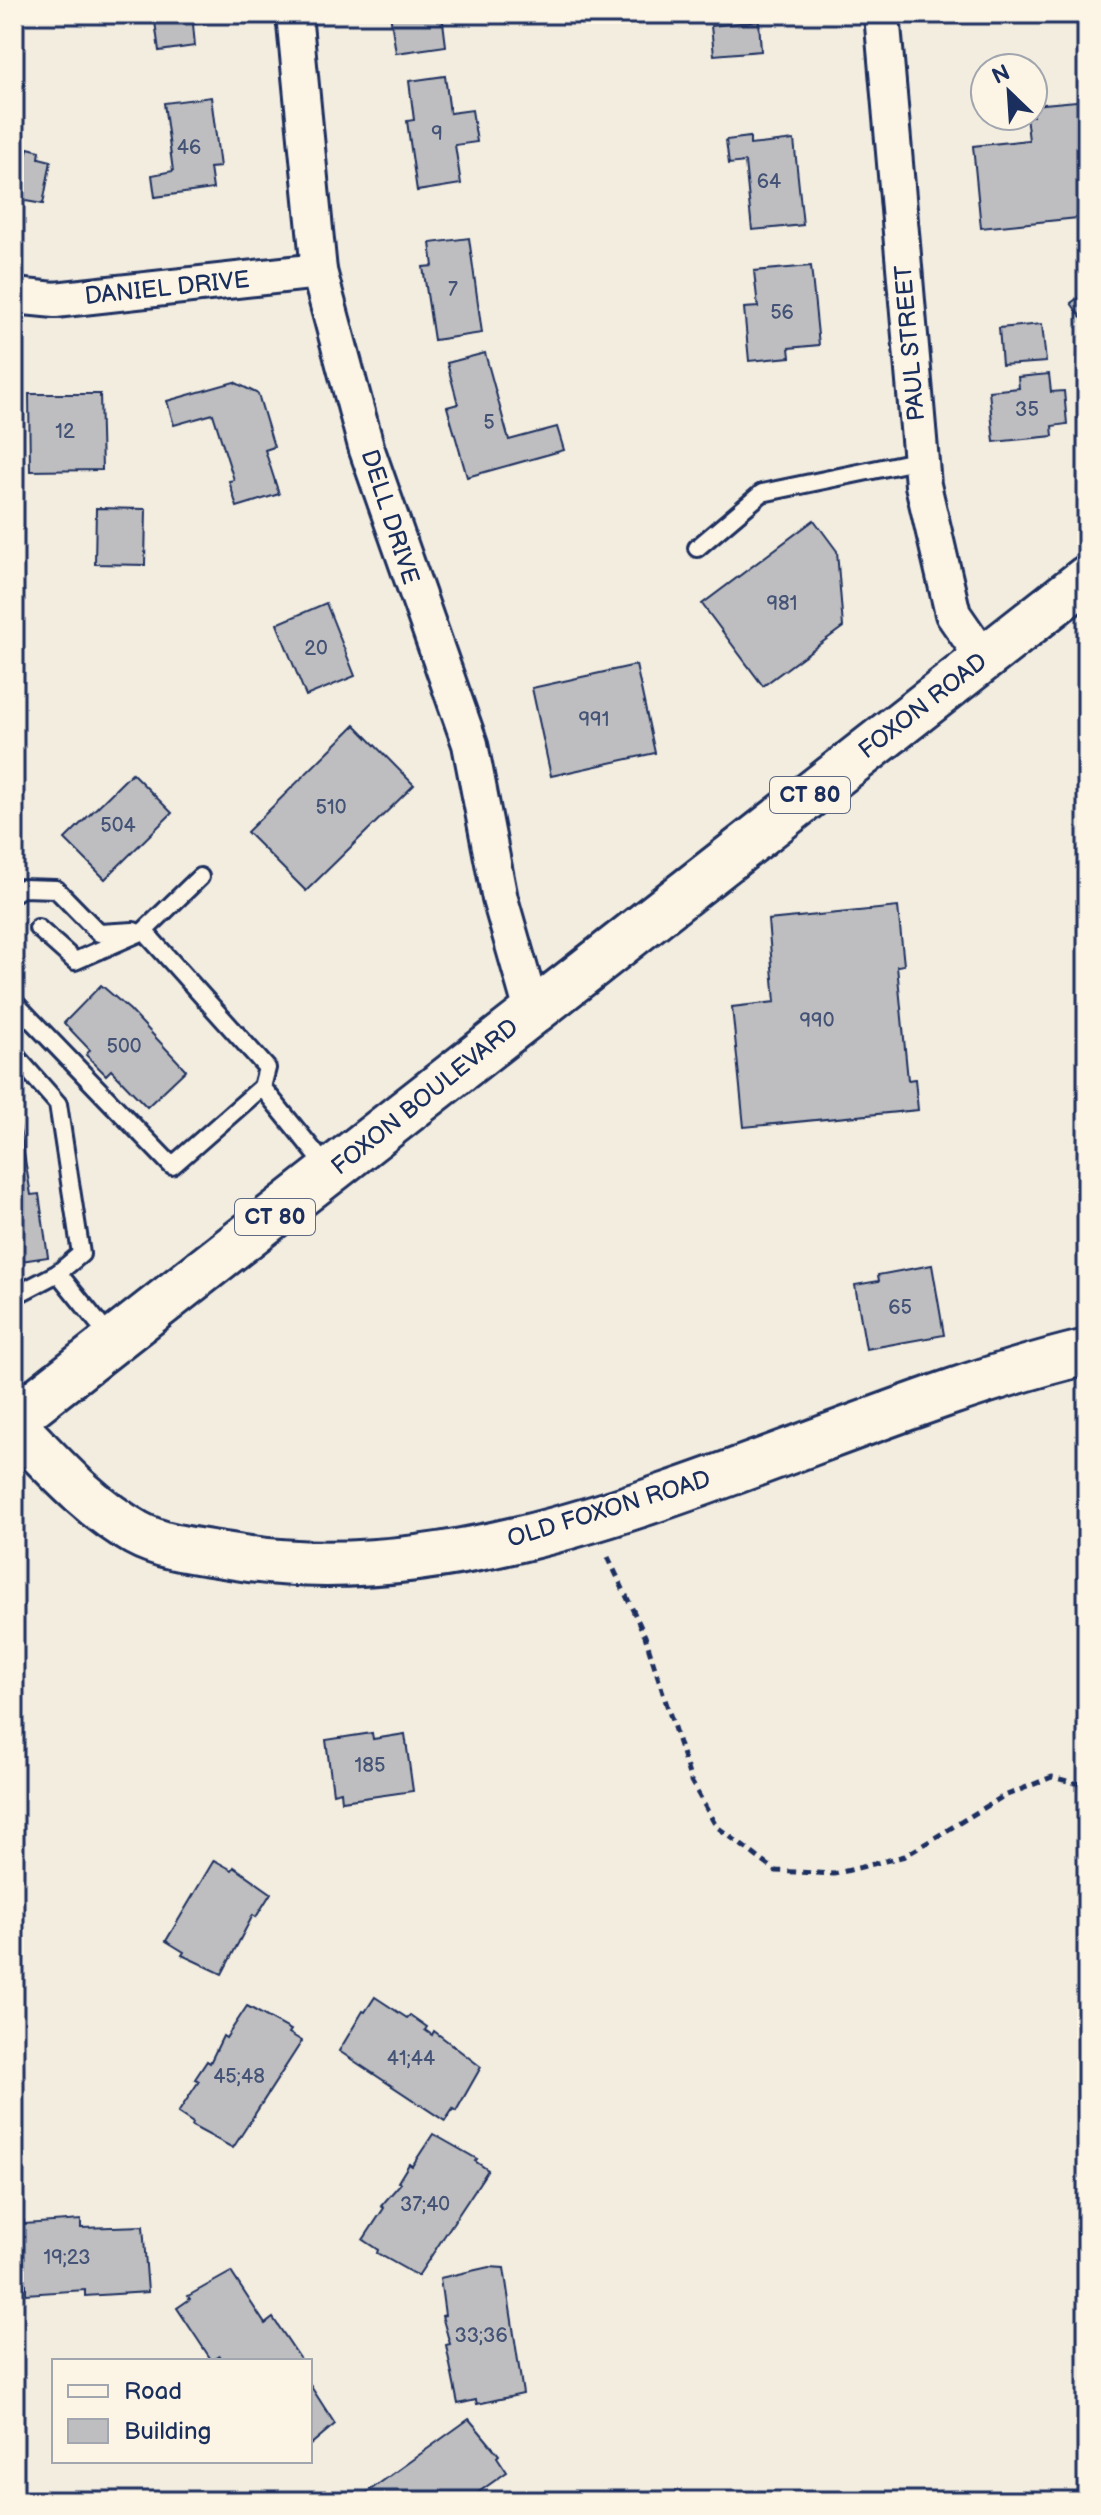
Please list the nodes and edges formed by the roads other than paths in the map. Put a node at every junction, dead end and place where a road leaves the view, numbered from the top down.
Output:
1 (294, 14) edge
2 (882, 14) edge
3 (319, 271) junction
4 (14, 296) edge
5 (921, 460) junction
6 (697, 548) dead end
7 (1087, 578) edge
8 (984, 659) junction
9 (200, 877) dead end
10 (14, 893) edge
11 (38, 928) dead end
12 (144, 931) junction
13 (14, 1002) edge
14 (532, 1011) junction
15 (14, 1054) edge
16 (262, 1087) junction
17 (330, 1172) junction
18 (58, 1273) junction
19 (14, 1296) edge
20 (113, 1341) junction
21 (1087, 1352) edge
22 (14, 1422) edge

1 - 3 street, DELL DRIVE
2 - 5 street, PAUL STREET
3 - 4 street, DANIEL DRIVE
3 - 14 street, DELL DRIVE
5 - 6 lane
5 - 8 street, PAUL STREET
7 - 8 main road, FOXON ROAD / CT 80
8 - 14 main road, FOXON ROAD / CT 80
9 - 12 lane
10 - 12 lane
11 - 12 lane
12 - 16 lane
13 - 16 lane
14 - 17 main road, FOXON BOULEVARD / CT 80
15 - 18 lane
16 - 17 lane
17 - 20 main road, FOXON BOULEVARD / CT 80
18 - 19 lane
18 - 20 lane
20 - 22 main road, FOXON BOULEVARD / CT 80
21 - 22 main road, OLD FOXON ROAD

